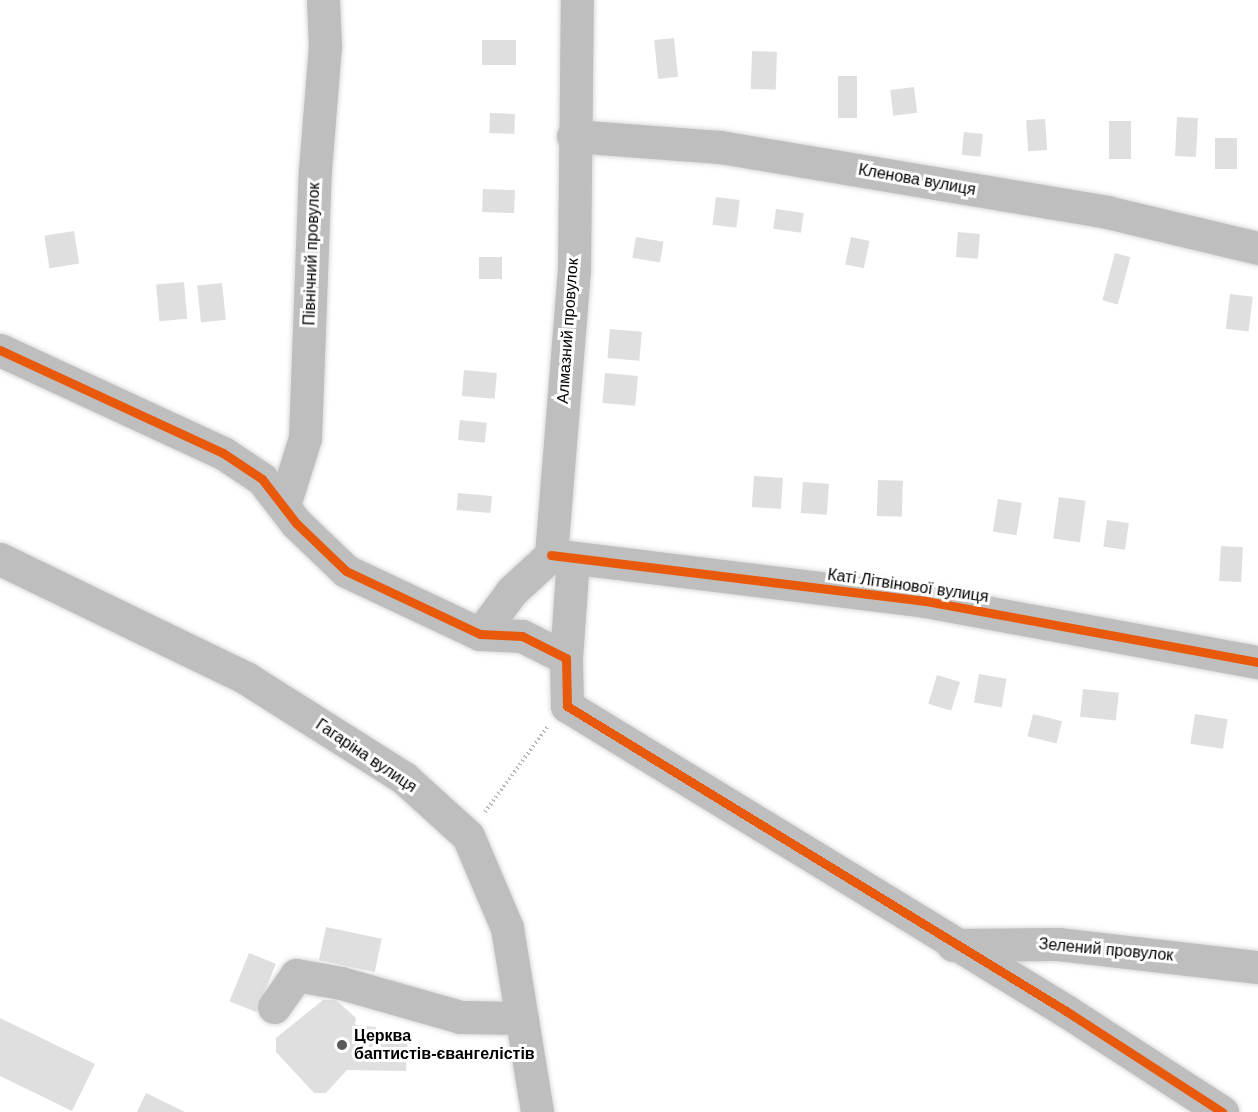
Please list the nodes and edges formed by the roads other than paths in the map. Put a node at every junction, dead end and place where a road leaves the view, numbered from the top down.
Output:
1 (323, 0) edge
2 (577, 0) edge
3 (573, 136) junction
4 (1258, 248) edge
5 (0, 350) edge
6 (284, 505) junction
7 (562, 556) junction
8 (0, 559) edge
9 (480, 634) junction
10 (566, 658) junction
11 (1258, 662) edge
12 (953, 945) junction
13 (1258, 967) edge
14 (274, 1007) dead end
15 (522, 1018) junction
16 (537, 1112) edge
17 (1222, 1112) edge

1 - 6 street, Північний провулок
2 - 3 street, Алмазний провулок
3 - 4 street, Кленова вулиця
3 - 7 street, Алмазний провулок
5 - 6 street
6 - 9 street
7 - 9 street
7 - 10 street, Алмазний провулок
7 - 11 street, Каті Літвінової вулиця
8 - 15 street, Гагаріна вулиця
9 - 10 street
10 - 12 street, Алмазний провулок
12 - 13 street, Зелений провулок
12 - 17 street
14 - 15 street
15 - 16 street, Гагаріна вулиця

